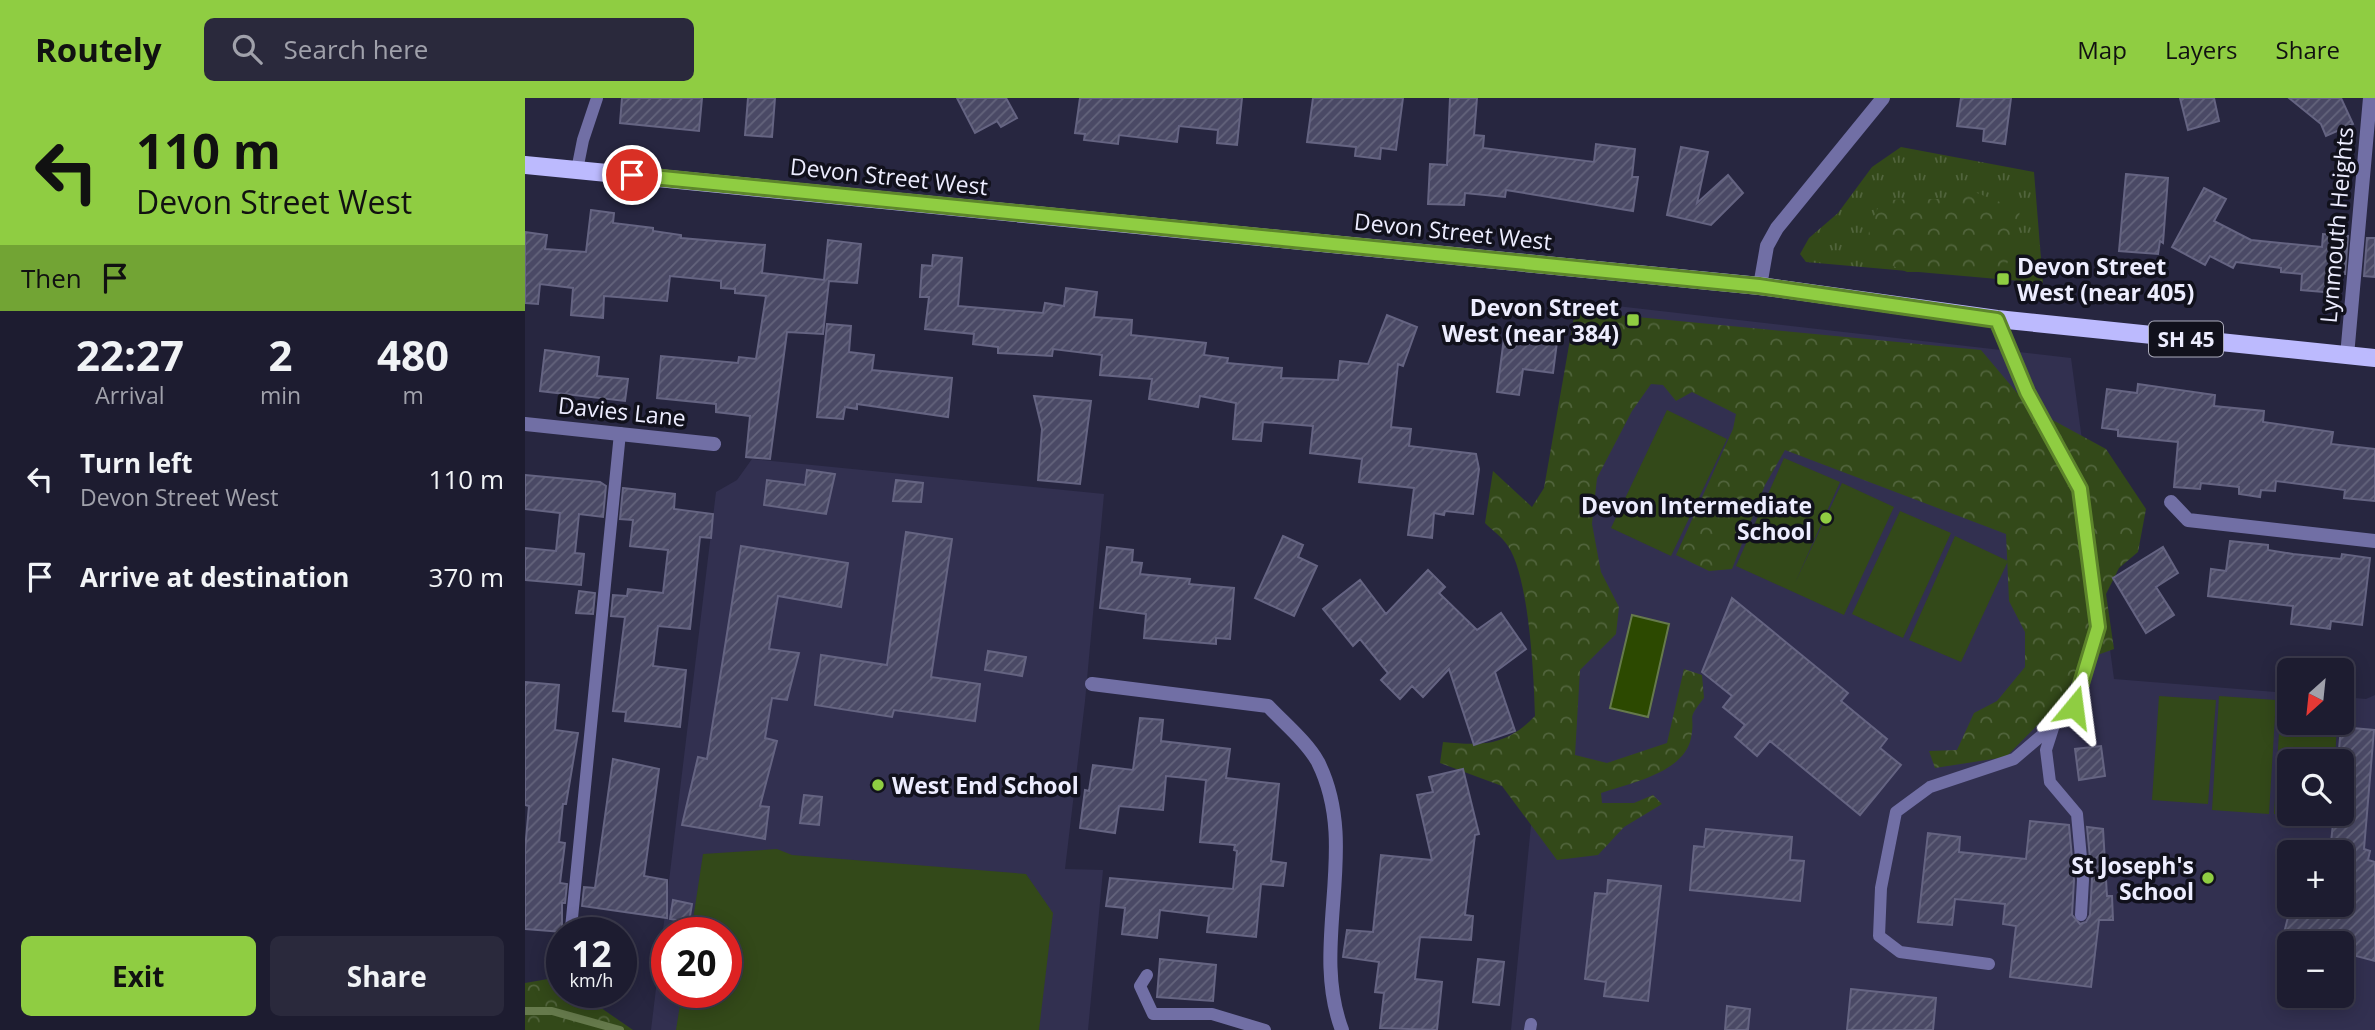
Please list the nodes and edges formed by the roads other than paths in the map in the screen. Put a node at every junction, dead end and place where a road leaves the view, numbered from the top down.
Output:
1 (597, 98) edge
2 (1883, 98) edge
3 (2370, 98) edge
4 (525, 165) edge
5 (577, 170) junction
6 (1759, 286) junction
7 (1997, 320) junction
8 (2347, 356) junction
9 (2375, 358) edge
10 (525, 425) edge
11 (620, 433) junction
12 (714, 444) dead end
13 (2171, 502) dead end
14 (2375, 541) edge
15 (1092, 684) dead end
16 (2054, 724) junction
17 (2081, 915) dead end
18 (572, 917) edge
19 (1989, 964) dead end
20 (1147, 975) dead end
21 (1265, 1030) edge
22 (1342, 1030) edge

1 - 5 lane
2 - 6 street
3 - 8 street, Lynmouth Heights
4 - 5 main road, Devon Street West / SH 45
5 - 6 main road, Devon Street West / SH 45
6 - 7 main road, Devon Street West / SH 45
7 - 8 main road, Devon Street West / SH 45
7 - 16 lane
8 - 9 main road, Devon Street West / SH 45
10 - 11 street, Davies Lane
11 - 12 street, Davies Lane
11 - 18 lane
13 - 14 street
15 - 22 street
16 - 17 lane
16 - 19 lane
20 - 21 lane

